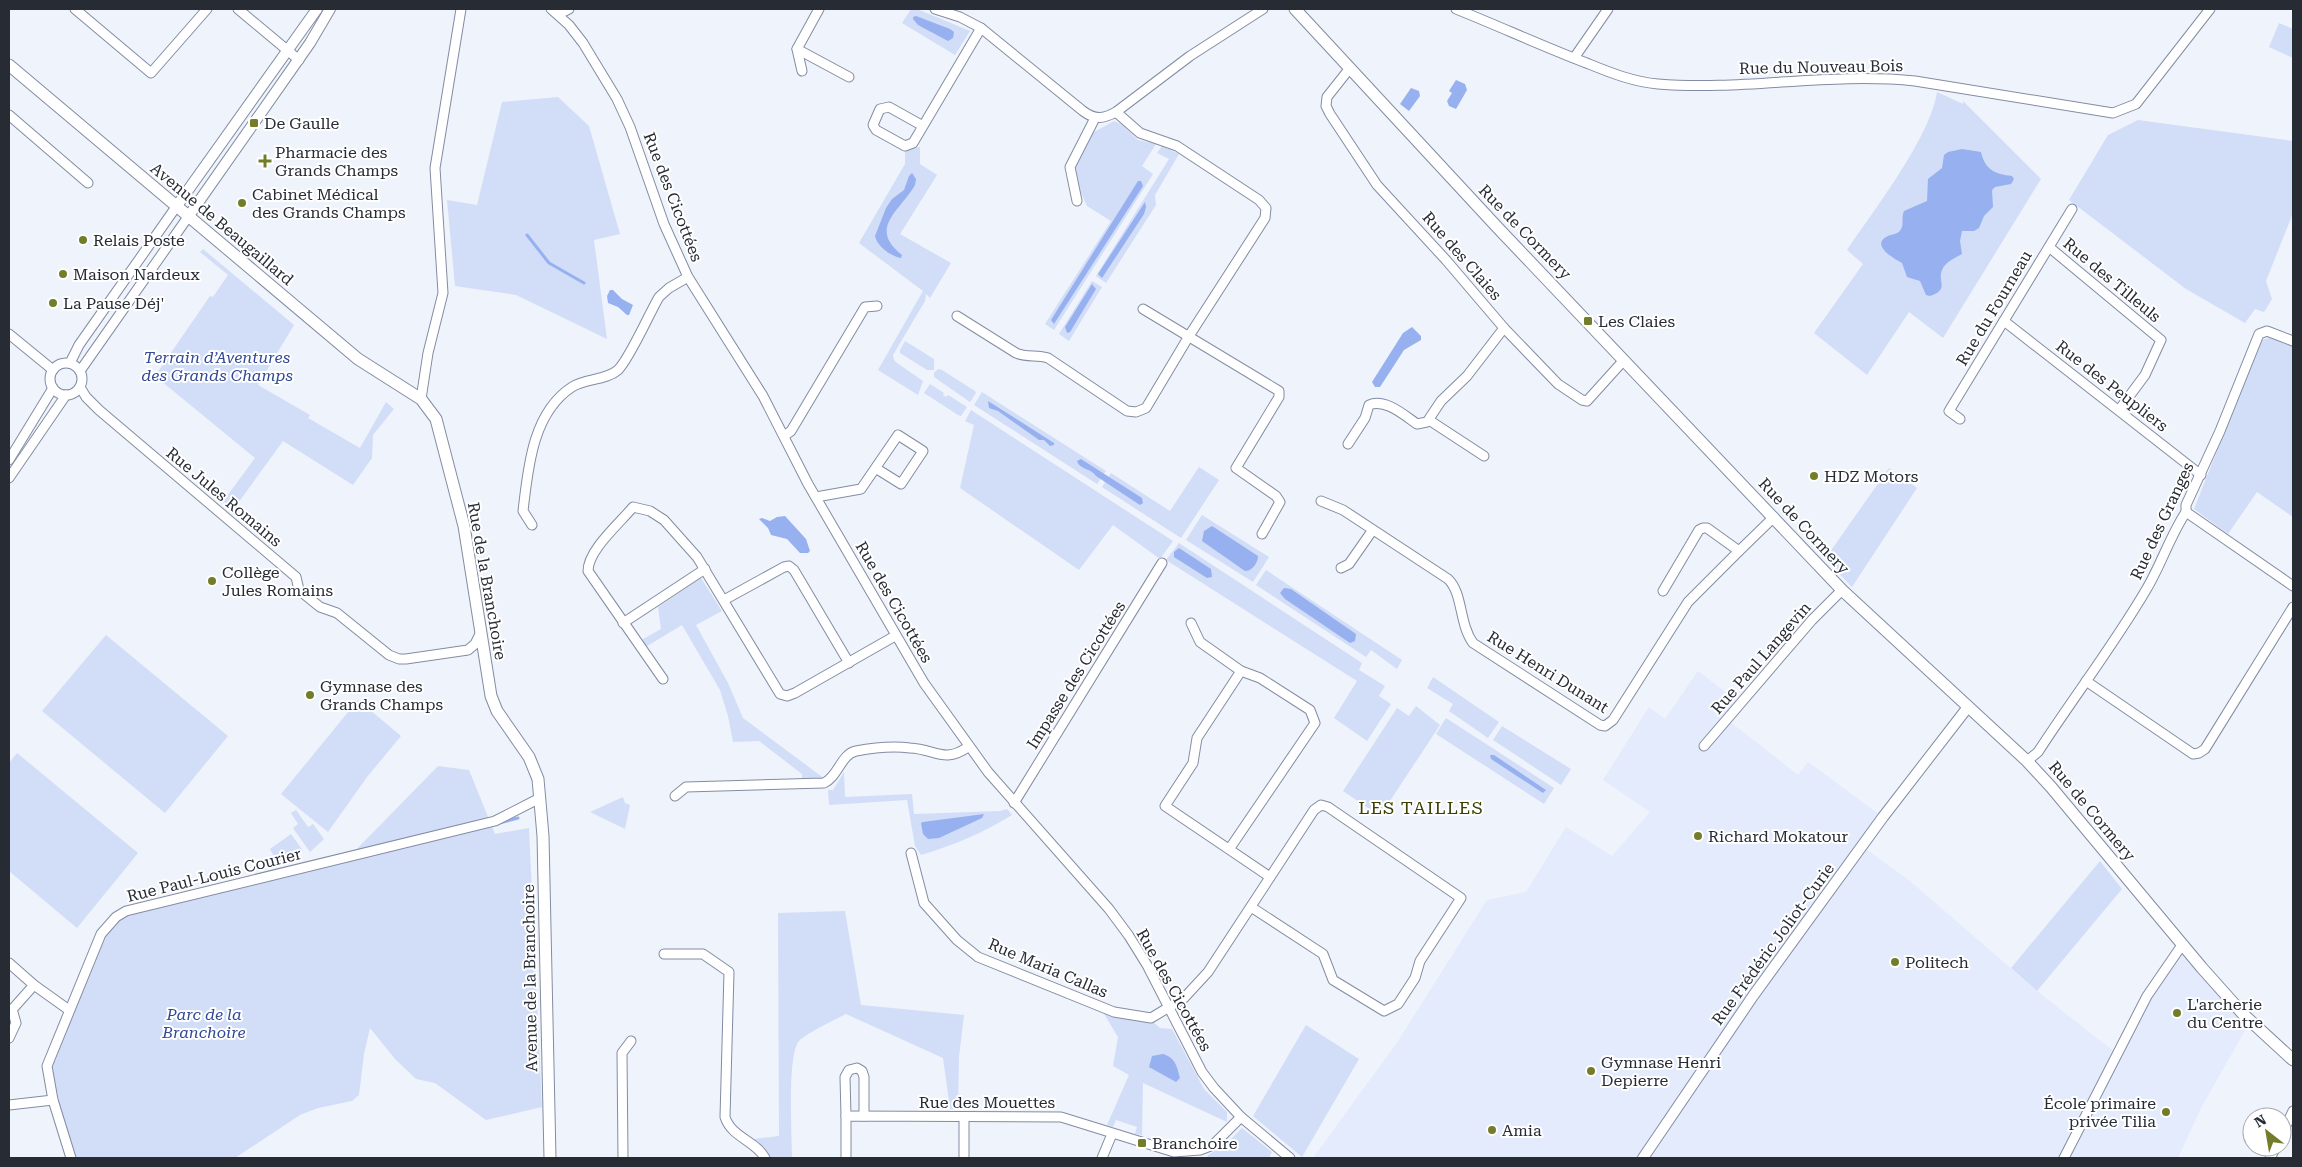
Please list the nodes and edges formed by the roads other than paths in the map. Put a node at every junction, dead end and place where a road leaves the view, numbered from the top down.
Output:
1 (75, 9) edge
2 (207, 9) edge
3 (238, 9) edge
4 (317, 9) edge
5 (330, 9) edge
6 (461, 9) edge
7 (569, 9) edge
8 (819, 9) edge
9 (934, 9) edge
10 (1263, 9) edge
11 (1295, 9) edge
12 (1456, 9) edge
13 (1608, 9) edge
14 (2210, 9) edge
15 (555, 11) edge
16 (981, 28) junction
17 (797, 49) junction
18 (288, 50) junction
19 (1574, 58) junction
20 (299, 60) junction
21 (9, 65) edge
22 (1350, 68) junction
23 (802, 71) dead end
24 (849, 77) dead end
25 (1116, 112) junction
26 (9, 115) edge
27 (1095, 118) junction
28 (922, 126) junction
29 (88, 183) dead end
30 (1077, 201) dead end
31 (176, 207) junction
32 (2072, 209) dead end
33 (188, 217) junction
34 (2049, 247) junction
35 (688, 277) junction
36 (877, 306) dead end
37 (1143, 309) dead end
38 (956, 316) dead end
39 (2004, 320) junction
40 (1504, 328) junction
41 (9, 334) edge
42 (1189, 336) junction
43 (2293, 341) edge
44 (1624, 360) junction
45 (70, 363) junction
46 (53, 370) junction
47 (80, 372) junction
48 (80, 387) junction
49 (53, 388) junction
50 (66, 395) junction
51 (421, 399) junction
52 (2119, 410) junction
53 (1960, 419) dead end
54 (1429, 420) junction
55 (784, 436) junction
56 (1348, 444) dead end
57 (1484, 456) dead end
58 (9, 460) edge
59 (877, 468) junction
60 (2201, 475) junction
61 (9, 478) edge
62 (816, 497) junction
63 (1321, 500) dead end
64 (2186, 512) junction
65 (1774, 517) junction
66 (532, 525) dead end
67 (1372, 531) junction
68 (1262, 534) dead end
69 (1739, 551) junction
70 (1162, 563) dead end
71 (1341, 568) dead end
72 (705, 569) junction
73 (2293, 586) edge
74 (1842, 590) junction
75 (1663, 591) dead end
76 (724, 600) junction
77 (2293, 607) edge
78 (624, 623) junction
79 (1191, 623) dead end
80 (480, 634) junction
81 (895, 636) junction
82 (849, 662) junction
83 (1241, 671) junction
84 (663, 679) dead end
85 (2086, 681) junction
86 (1968, 707) junction
87 (1704, 746) dead end
88 (968, 747) junction
89 (2027, 761) junction
90 (675, 796) dead end
91 (540, 798) junction
92 (1014, 803) junction
93 (1230, 848) junction
94 (911, 853) dead end
95 (1270, 877) junction
96 (1251, 907) junction
97 (2182, 945) junction
98 (664, 954) dead end
99 (9, 963) edge
100 (34, 985) junction
101 (1170, 1007) junction
102 (69, 1010) junction
103 (10, 1011) edge
104 (9, 1038) edge
105 (631, 1041) dead end
106 (2293, 1060) edge
107 (53, 1100) junction
108 (9, 1105) edge
109 (846, 1116) junction
110 (864, 1116) junction
111 (964, 1118) junction
112 (1241, 1118) junction
113 (1112, 1134) junction
114 (71, 1158) edge
115 (550, 1158) edge
116 (623, 1158) edge
117 (766, 1158) edge
118 (846, 1158) edge
119 (964, 1158) edge
120 (1102, 1158) edge
121 (1290, 1158) edge
122 (1643, 1158) edge
123 (2064, 1158) edge

1 - 2 street
3 - 18 street
4 - 18 street
5 - 20 street
6 - 51 street
7 - 15 street
8 - 17 street
9 - 16 street
10 - 25 street
11 - 22 main road, Rue de Cormery
12 - 19 street, Rue du Nouveau Bois
13 - 19 street
14 - 19 street, Rue du Nouveau Bois
15 - 35 street, Rue des Cicottées
16 - 27 street
16 - 28 street
17 - 23 street
17 - 24 street
18 - 20 street
18 - 31 street
20 - 33 street
21 - 31 main road, Avenue de Beaugaillard
22 - 40 street, Rue des Claies
22 - 44 main road, Rue de Cormery
25 - 27 street
25 - 42 street
26 - 29 street
27 - 30 street
28 - 28 street
31 - 33 main road, Avenue de Beaugaillard
31 - 45 street
32 - 34 street, Rue du Fourneau
33 - 47 street
33 - 51 main road, Avenue de Beaugaillard
34 - 39 street, Rue du Fourneau
34 - 52 street, Rue des Tilleuls
35 - 55 street, Rue des Cicottées
35 - 66 street
36 - 55 street
37 - 42 street
38 - 42 street
39 - 52 street, Rue des Peupliers
39 - 53 street, Rue du Fourneau
40 - 44 street, Rue des Claies
40 - 54 street
41 - 46 street
42 - 68 street
43 - 60 street, Rue des Granges
44 - 65 main road, Rue de Cormery
45 - 46 street
45 - 47 street
46 - 49 street
47 - 48 street
48 - 50 street
48 - 80 street, Rue Jules Romains
49 - 50 street
49 - 58 street
50 - 61 street
51 - 80 main road, Rue de la Branchoire
52 - 60 street, Rue des Peupliers
54 - 56 street
54 - 57 street
55 - 62 street, Rue des Cicottées
59 - 59 street
59 - 62 street
60 - 64 street, Rue des Granges
62 - 81 street, Rue des Cicottées
63 - 67 street, Rue Henri Dunant
64 - 73 street
64 - 85 street, Rue des Granges
65 - 69 street
65 - 74 main road, Rue de Cormery
67 - 69 street, Rue Henri Dunant
67 - 71 street
69 - 75 street
70 - 92 street, Impasse des Cicottées
72 - 76 street
72 - 78 street
72 - 78 street
74 - 86 main road, Rue de Cormery
74 - 87 street, Rue Paul Langevin
76 - 82 street
76 - 82 street
77 - 85 street
78 - 84 street
79 - 83 street
80 - 91 main road, Rue de la Branchoire
81 - 82 street
81 - 88 street, Rue des Cicottées
83 - 93 street
83 - 93 street
85 - 89 street, Rue des Granges
86 - 89 main road, Rue de Cormery
86 - 122 street, Rue Frédéric Joliot-Curie
88 - 90 street
88 - 92 street, Rue des Cicottées
89 - 97 main road, Rue de Cormery
91 - 102 street, Rue Paul-Louis Courier
91 - 115 main road, Avenue de la Branchoire
92 - 101 street, Rue des Cicottées
93 - 95 street
94 - 101 street, Rue Maria Callas
95 - 96 street, Rue Maria Callas
95 - 96 street, Rue Maria Callas
96 - 101 street, Rue Maria Callas
97 - 106 main road, Rue de Cormery
97 - 123 street
98 - 117 street
99 - 100 street
100 - 102 street
100 - 103 street
101 - 112 street, Rue des Cicottées
102 - 107 street, Rue Paul-Louis Courier
103 - 104 street
105 - 116 street
107 - 108 street
107 - 114 street, Rue Paul-Louis Courier
109 - 110 street, Rue des Mouettes
109 - 110 street
109 - 118 street
110 - 111 street, Rue des Mouettes
111 - 113 street, Rue des Mouettes
111 - 119 street
112 - 113 street, Rue des Mouettes
112 - 121 street, Rue des Cicottées
113 - 120 street

